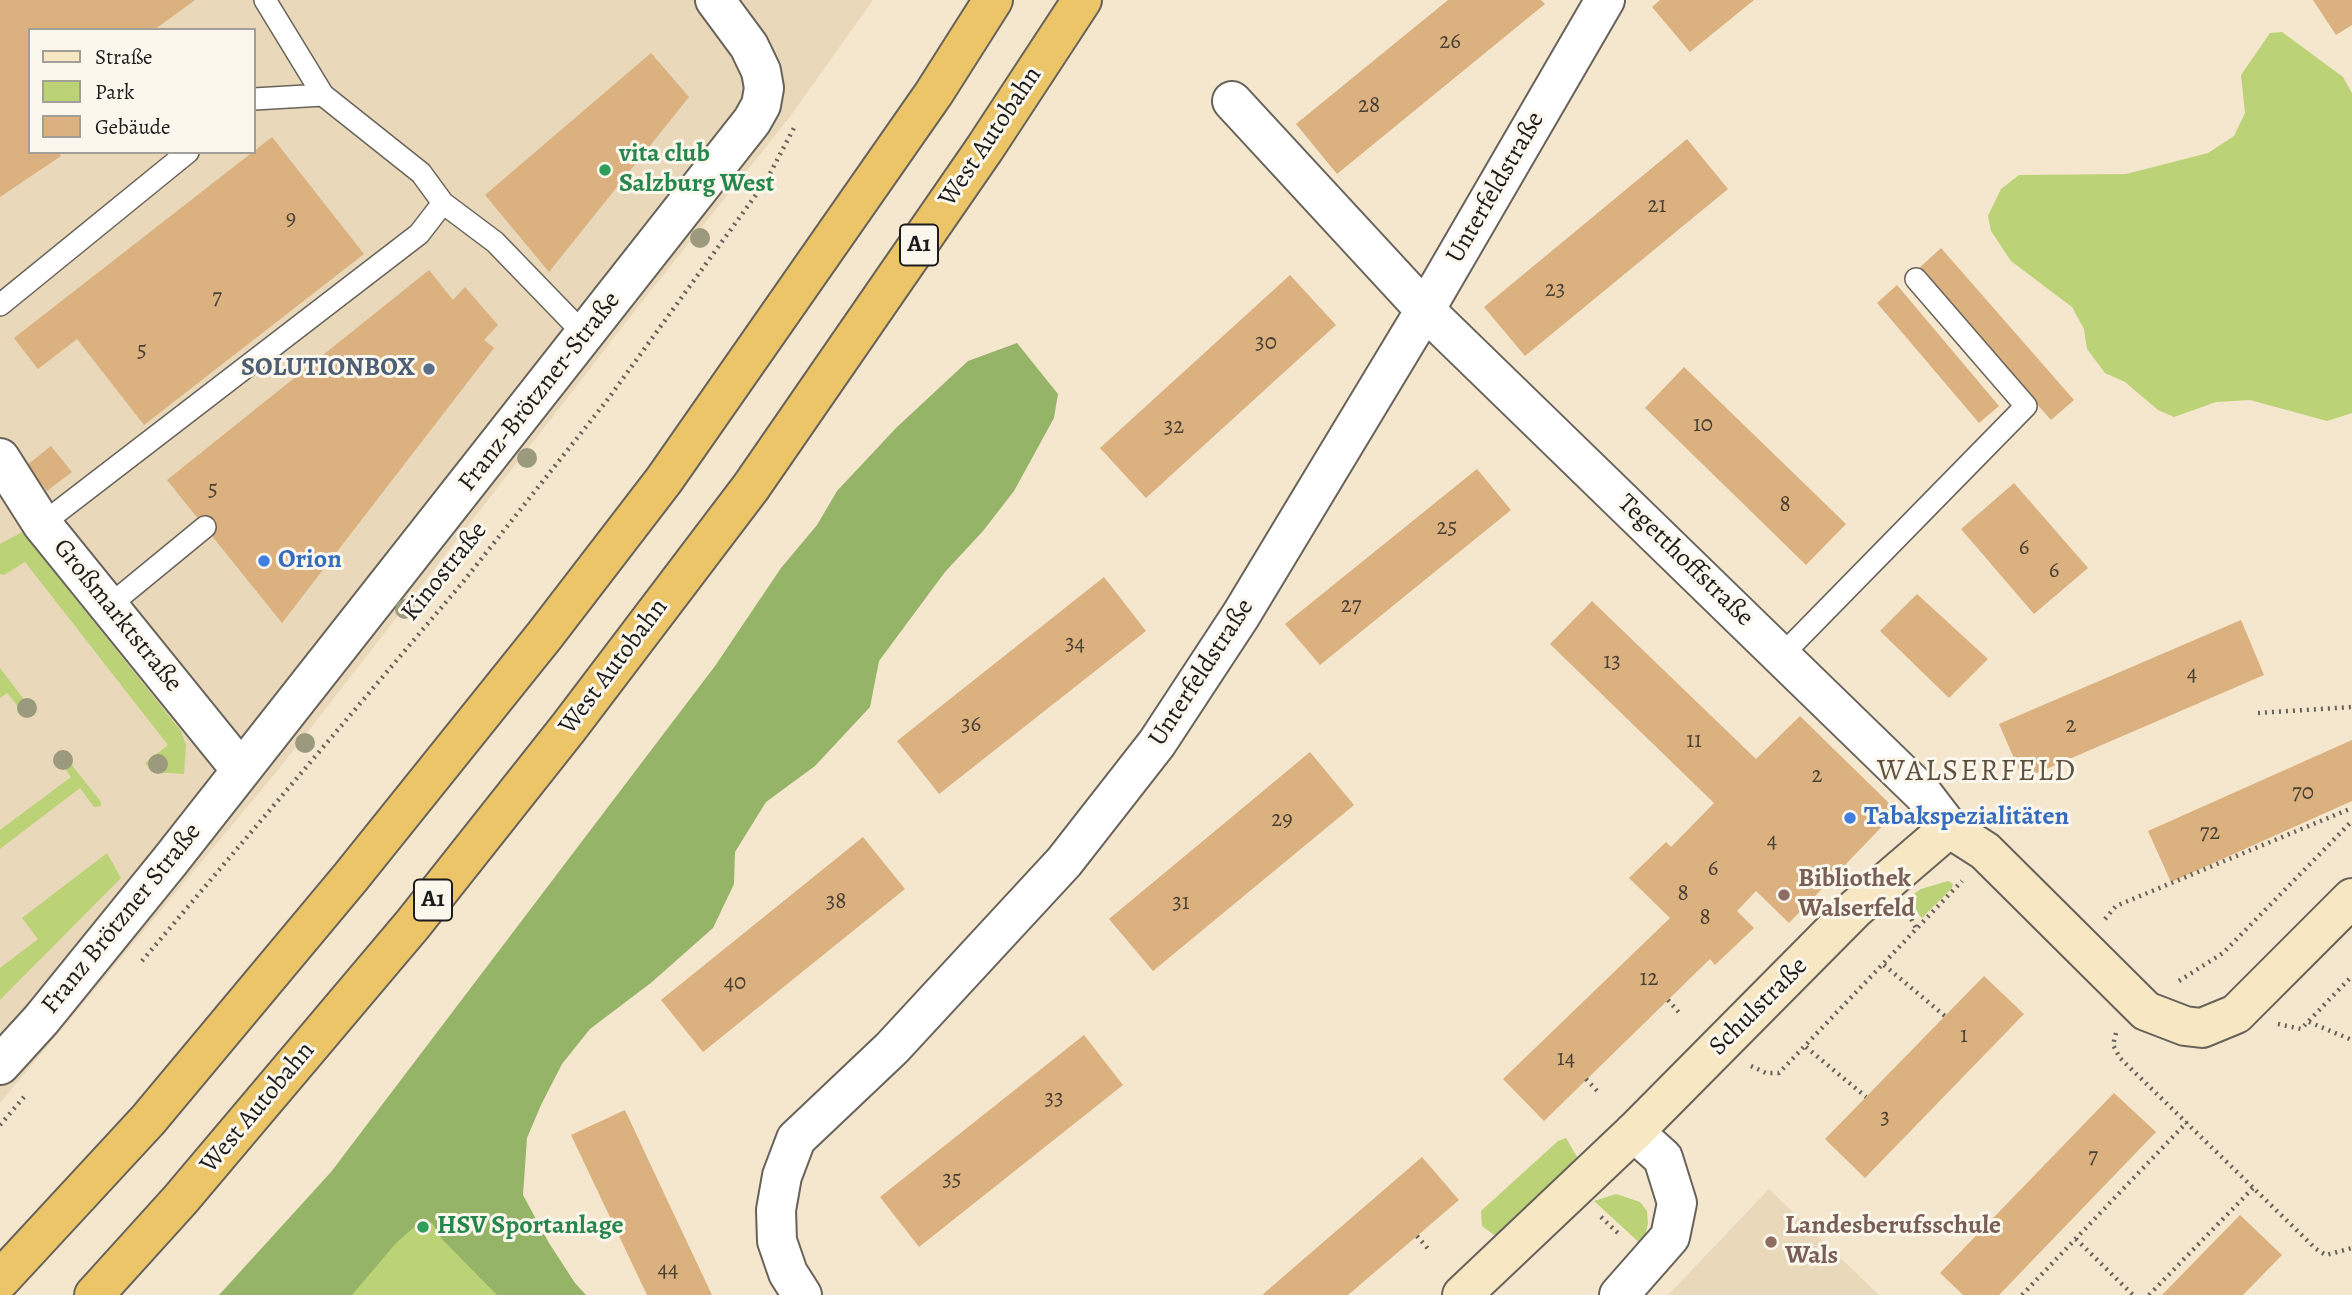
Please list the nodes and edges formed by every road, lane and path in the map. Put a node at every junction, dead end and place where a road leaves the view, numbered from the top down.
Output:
1 (265, 0) edge
2 (715, 0) edge
3 (993, 0) edge
4 (1083, 0) edge
5 (1605, 0) edge
6 (323, 95) junction
7 (256, 99) edge
8 (1232, 101) dead end
9 (796, 121) dead end
10 (186, 154) edge
11 (443, 203) junction
12 (1916, 279) dead end
13 (0, 305) edge
14 (1425, 310) junction
15 (585, 335) junction
16 (0, 458) edge
17 (42, 524) junction
18 (205, 527) dead end
19 (110, 605) junction
20 (1782, 654) junction
21 (2352, 707) edge
22 (2258, 713) dead end
23 (242, 770) junction
24 (2352, 808) edge
25 (1949, 828) junction
26 (1985, 851) junction
27 (2352, 898) edge
28 (2080, 944) junction
29 (1884, 965) junction
30 (136, 968) dead end
31 (2352, 976) edge
32 (1668, 1000) dead end
33 (2241, 1010) junction
34 (1681, 1015) dead end
35 (1945, 1016) dead end
36 (2309, 1023) junction
37 (2352, 1040) edge
38 (1723, 1044) junction
39 (1807, 1047) junction
40 (0, 1065) edge
41 (1586, 1079) dead end
42 (27, 1093) dead end
43 (1600, 1094) dead end
44 (1866, 1097) dead end
45 (2187, 1122) dead end
46 (0, 1125) edge
47 (1634, 1132) junction
48 (2254, 1187) dead end
49 (1572, 1191) junction
50 (1417, 1236) dead end
51 (2076, 1239) junction
52 (1429, 1250) dead end
53 (1650, 1261) junction
54 (0, 1280) edge
55 (94, 1295) edge
56 (802, 1295) edge
57 (1462, 1295) edge
58 (1619, 1295) edge
59 (2022, 1295) edge
60 (2133, 1295) edge
61 (2149, 1295) edge

1 - 6 lane
2 - 15 street, Franz-Brötzner-Straße
3 - 54 highway
4 - 55 highway, West Autobahn / A1
5 - 14 street, Unterfeldstraße
6 - 7 lane
6 - 11 lane
8 - 14 street, Tegetthoffstraße
9 - 30 path, Kinostraße
10 - 13 lane
11 - 15 lane
11 - 17 lane
12 - 20 lane
14 - 20 street, Tegetthoffstraße
14 - 56 street, Unterfeldstraße
15 - 23 street, Franz-Brötzner-Straße
16 - 17 street, Großmarktstraße
17 - 19 street, Großmarktstraße
18 - 19 lane
19 - 23 street, Großmarktstraße
20 - 25 street, Tegetthoffstraße
21 - 22 path
23 - 40 street, Franz Brötzner Straße
24 - 28 path
25 - 26 street, Tegetthoffstraße
25 - 38 street, Schulstraße
26 - 28 street, Tegetthoffstraße
26 - 29 path
27 - 33 street
28 - 33 street, Tegetthoffstraße
29 - 35 path
29 - 39 path
31 - 36 path
32 - 34 path
33 - 36 path
36 - 37 path
38 - 39 path
38 - 47 street, Schulstraße
39 - 44 path
41 - 43 path
42 - 46 path
45 - 51 path
47 - 49 street, Schulstraße
47 - 53 street
48 - 61 path
49 - 53 path
49 - 57 street, Schulstraße
50 - 52 path
51 - 59 path
51 - 60 path
53 - 58 street

